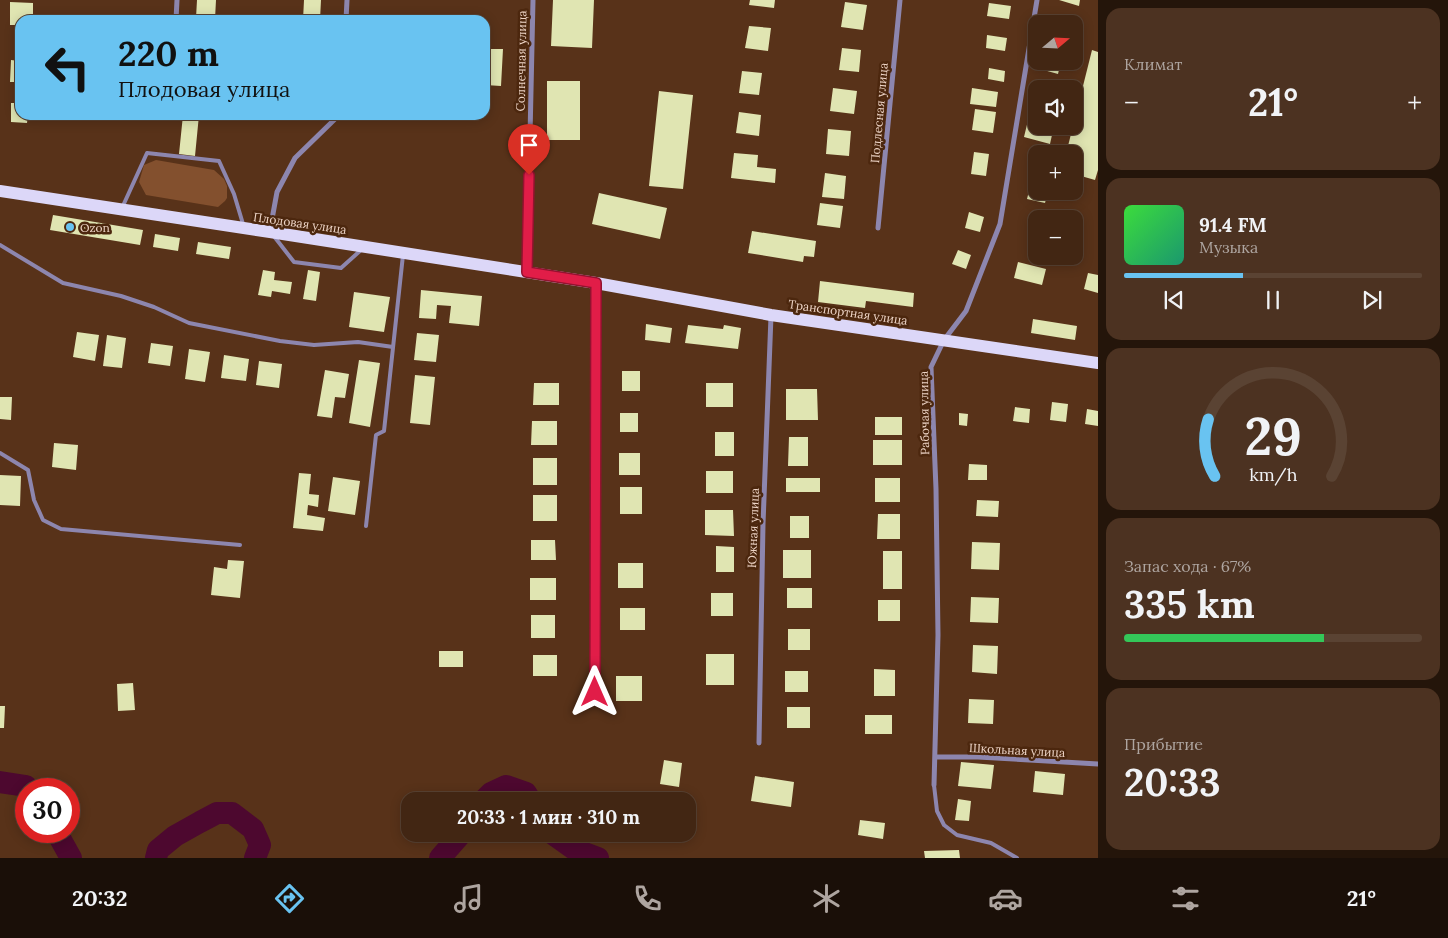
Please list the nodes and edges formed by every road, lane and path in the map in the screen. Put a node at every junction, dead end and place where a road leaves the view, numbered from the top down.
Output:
1 (177, 0) edge
2 (346, 0) edge
3 (533, 0) edge
4 (900, 0) edge
5 (1037, 0) edge
6 (176, 15) edge
7 (346, 15) edge
8 (334, 120) edge
9 (0, 191) edge
10 (121, 210) junction
11 (878, 228) dead end
12 (244, 229) junction
13 (270, 232) junction
14 (0, 245) edge
15 (364, 247) junction
16 (403, 253) junction
17 (527, 272) junction
18 (596, 283) junction
19 (771, 315) junction
20 (944, 340) junction
21 (393, 347) junction
22 (1098, 363) edge
23 (0, 453) edge
24 (366, 526) dead end
25 (240, 546) dead end
26 (595, 692) dead end
27 (759, 743) dead end
28 (935, 757) junction
29 (1098, 764) edge
30 (934, 785) joint
31 (1017, 858) edge

1 - 6 street
2 - 7 street
3 - 17 street, Солнечная улица
4 - 11 street, Подлесная улица
5 - 20 street, Рабочая улица
8 - 13 street
9 - 10 main road, Плодовая улица
10 - 12 main road, Плодовая улица
10 - 12 lane
12 - 13 main road, Плодовая улица
13 - 15 main road, Плодовая улица
13 - 15 lane
14 - 21 lane
15 - 16 main road, Плодовая улица
16 - 17 main road, Плодовая улица
16 - 21 lane
17 - 18 main road, Плодовая улица
18 - 19 main road, Транспортная улица
18 - 26 street
19 - 20 main road, Транспортная улица
19 - 27 street, Южная улица
20 - 22 main road, Транспортная улица
20 - 28 street, Рабочая улица
21 - 24 lane
23 - 25 lane
28 - 29 street, Школьная улица
28 - 30 street, Рабочая улица
30 - 31 lane

